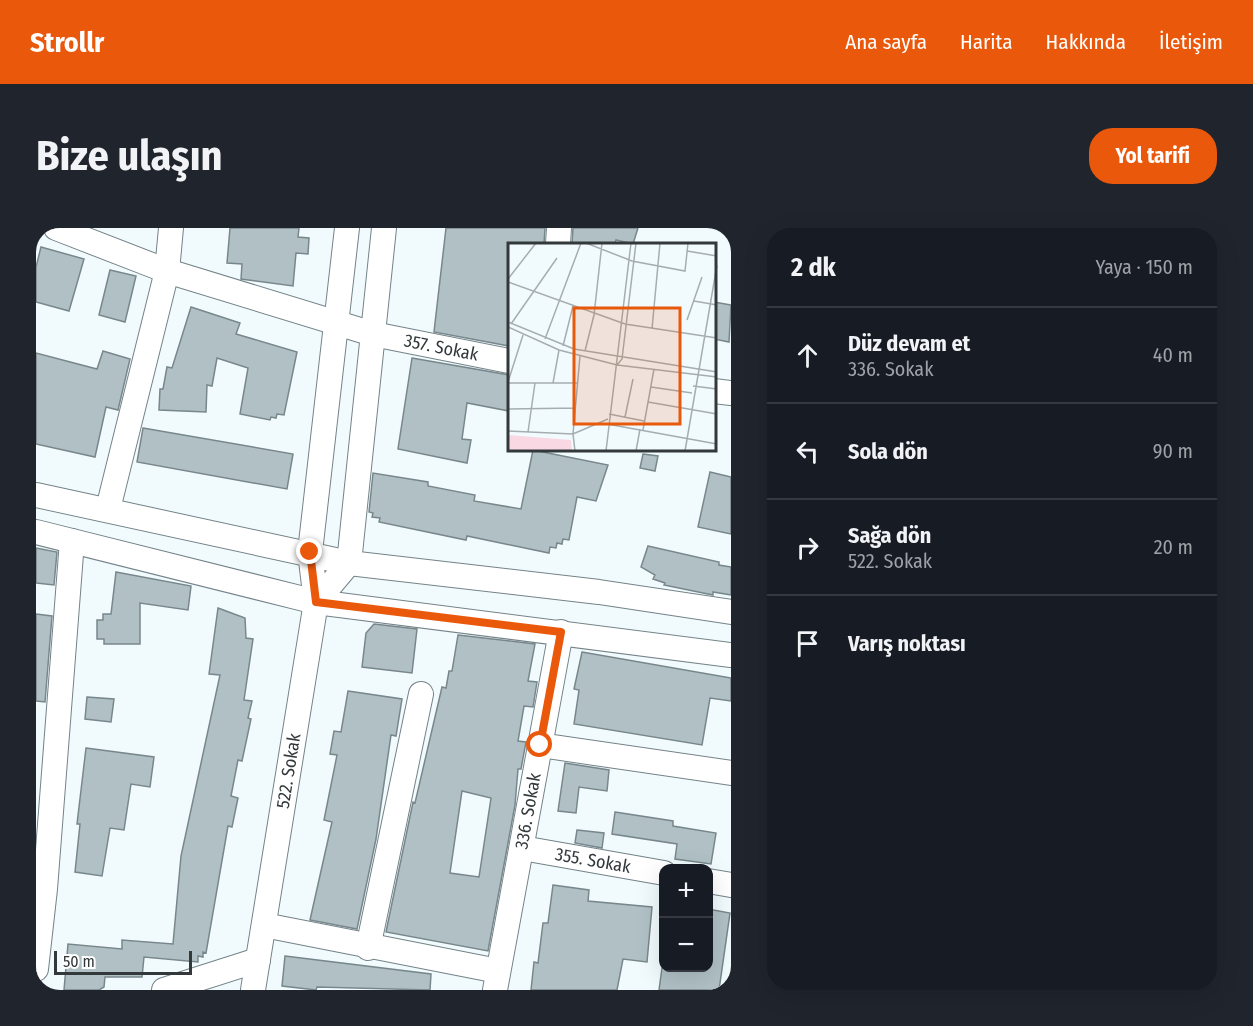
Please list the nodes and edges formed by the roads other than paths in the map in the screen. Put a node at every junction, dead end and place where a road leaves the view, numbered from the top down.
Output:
1 (56, 228) edge
2 (171, 228) edge
3 (347, 228) edge
4 (384, 228) edge
5 (559, 228) edge
6 (558, 243) edge
7 (167, 272) junction
8 (337, 323) junction
9 (373, 334) junction
10 (508, 361) edge
11 (716, 391) edge
12 (731, 393) edge
13 (36, 495) edge
14 (108, 509) junction
15 (36, 532) edge
16 (72, 541) junction
17 (310, 552) junction
18 (350, 563) junction
19 (316, 602) junction
20 (731, 612) edge
21 (561, 632) junction
22 (731, 655) edge
23 (422, 694) dead end
24 (47, 723) edge
25 (540, 745) junction
26 (731, 773) edge
27 (522, 848) junction
28 (659, 872) edge
29 (713, 882) edge
30 (731, 885) edge
31 (41, 889) edge
32 (264, 925) junction
33 (368, 948) junction
34 (258, 960) junction
35 (36, 969) edge
36 (496, 981) edge
37 (164, 990) edge
38 (253, 990) edge

1 - 7 street, 357. Sokak
2 - 7 street
3 - 8 street, 522. Sokak
4 - 9 street
5 - 6 street
7 - 8 street, 357. Sokak
7 - 14 street
8 - 9 street, 357. Sokak
8 - 17 street, 522. Sokak
9 - 10 street, 357. Sokak
9 - 18 street
11 - 12 street
13 - 14 street
14 - 17 street
15 - 16 street
16 - 19 street
16 - 24 street
17 - 18 street
17 - 19 street, 522. Sokak
18 - 19 street
18 - 20 street
19 - 21 street
19 - 32 street, 522. Sokak
21 - 22 street
21 - 25 street, 336. Sokak
23 - 33 street
24 - 31 street
25 - 26 street
25 - 27 street, 336. Sokak
27 - 28 street, 355. Sokak
27 - 36 street, 336. Sokak
29 - 30 street
31 - 35 street
32 - 33 street
32 - 34 street, 522. Sokak
33 - 36 street
34 - 37 street
34 - 38 street, 522. Sokak

